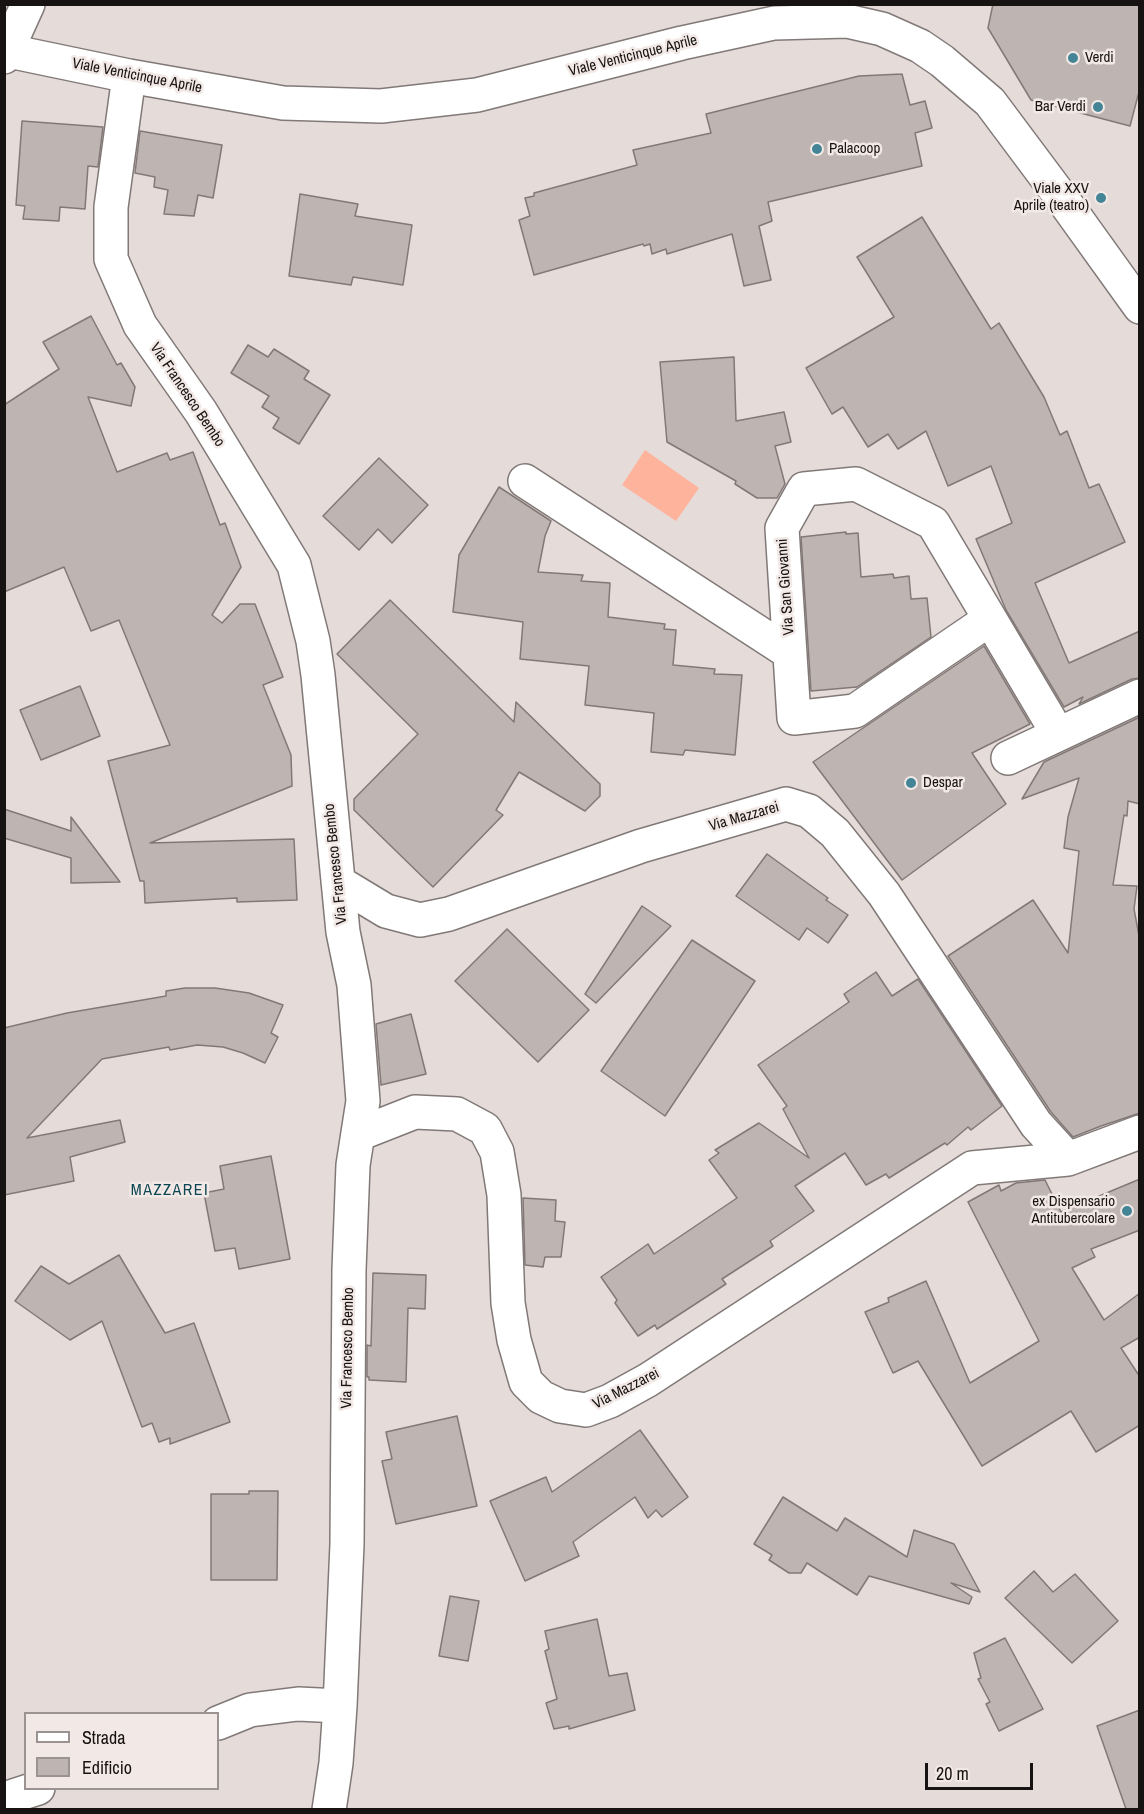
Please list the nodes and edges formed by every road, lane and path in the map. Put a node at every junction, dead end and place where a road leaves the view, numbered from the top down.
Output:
1 (28, 4) edge
2 (6, 53) edge
3 (129, 76) junction
4 (1140, 307) edge
5 (525, 481) dead end
6 (990, 619) junction
7 (790, 654) junction
8 (1140, 696) edge
9 (1058, 734) junction
10 (1008, 758) dead end
11 (338, 882) junction
12 (1140, 1132) edge
13 (359, 1134) junction
14 (1068, 1159) junction
15 (340, 1706) junction
16 (219, 1723) edge
17 (32, 1790) edge
18 (4, 1799) edge
19 (329, 1809) edge

1 - 2 street
2 - 3 street, Viale Venticinque Aprile
3 - 4 street, Viale Venticinque Aprile
3 - 11 street, Via Francesco Bembo
5 - 7 street, Via San Giovanni
6 - 7 street, Via San Giovanni
6 - 7 street, Via San Giovanni
6 - 9 street, Via San Giovanni
8 - 9 street
9 - 10 street
11 - 13 street, Via Francesco Bembo
11 - 14 street, Via Mazzarei
12 - 14 street, Via Mazzarei
13 - 14 street, Via Mazzarei
13 - 15 street, Via Francesco Bembo
15 - 16 street
15 - 19 street, Via Francesco Bembo
17 - 18 street

